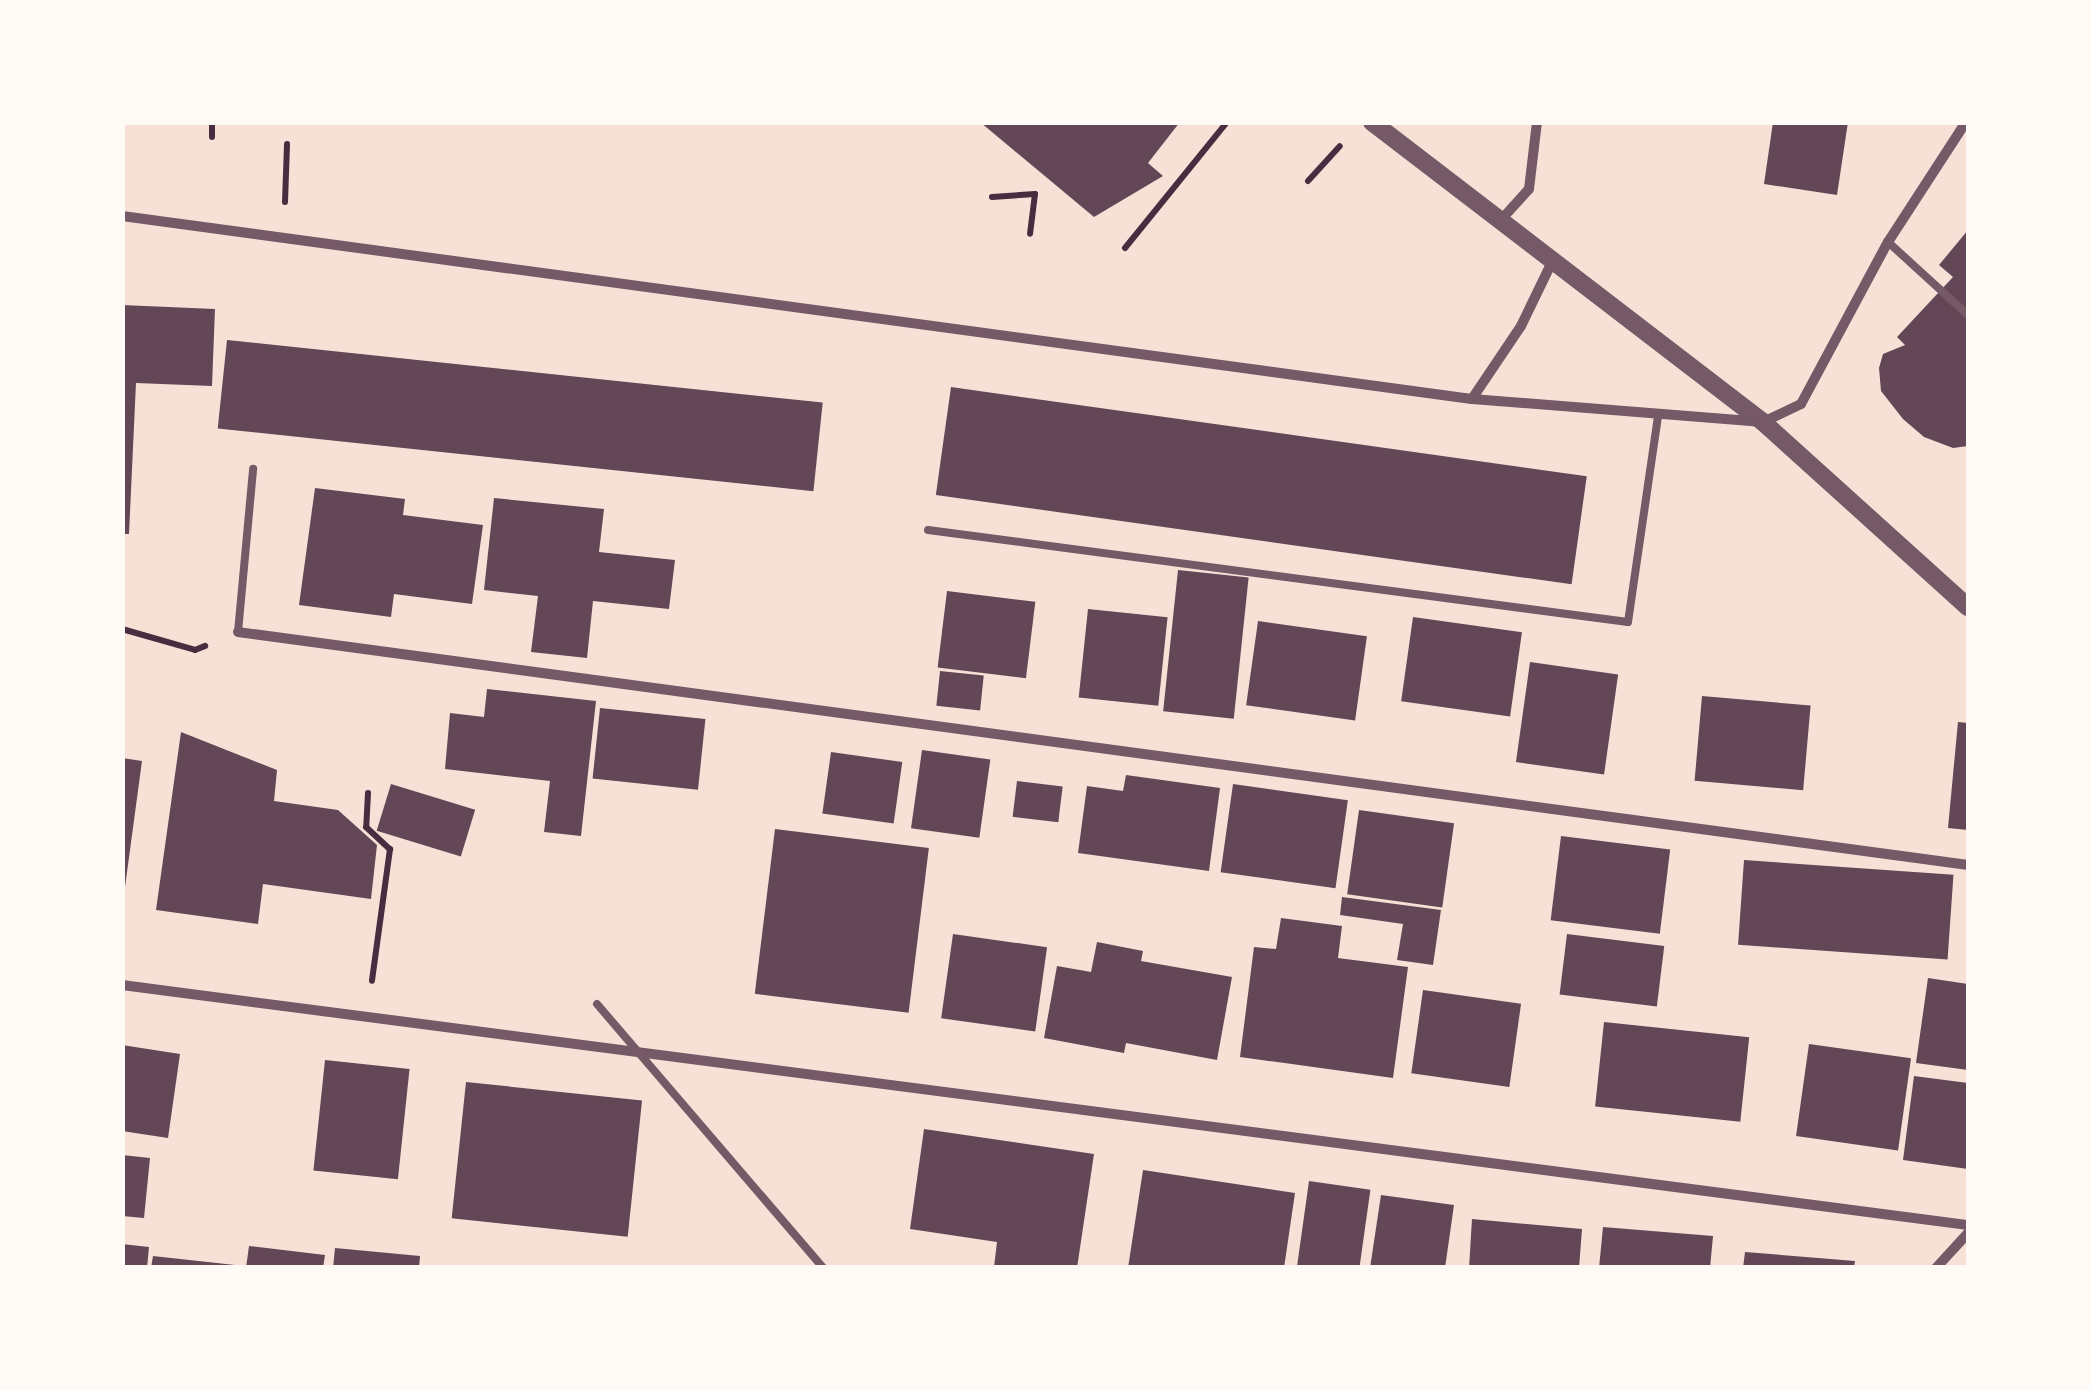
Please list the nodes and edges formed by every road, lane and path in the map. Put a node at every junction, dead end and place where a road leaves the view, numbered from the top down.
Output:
1 (212, 122) edge
2 (1227, 122) edge
3 (1372, 122) edge
4 (1538, 122) edge
5 (1966, 122) edge
6 (212, 137) dead end
7 (1348, 137) dead end
8 (286, 144) dead end
9 (1308, 181) dead end
10 (992, 197) dead end
11 (122, 216) edge
12 (1500, 221) junction
13 (1030, 234) dead end
14 (284, 238) junction
15 (1888, 242) junction
16 (1124, 248) dead end
17 (1551, 264) junction
18 (1968, 315) edge
19 (1472, 399) junction
20 (1658, 416) junction
21 (1763, 422) junction
22 (253, 469) dead end
23 (928, 530) dead end
24 (1968, 607) edge
25 (122, 629) edge
26 (238, 632) junction
27 (368, 794) dead end
28 (1968, 865) edge
29 (122, 985) edge
30 (597, 1004) dead end
31 (367, 1016) junction
32 (640, 1050) junction
33 (1968, 1225) edge
34 (1968, 1233) edge
35 (823, 1268) edge
36 (1936, 1268) edge

1 - 6 path
2 - 16 path
3 - 12 street
4 - 12 street
5 - 15 street
7 - 9 path
8 - 14 path
10 - 13 path
11 - 14 street
12 - 17 street
14 - 19 street
15 - 18 lane
15 - 21 street
17 - 19 street
17 - 21 street
19 - 20 street
20 - 21 street
20 - 23 lane
21 - 24 street
22 - 26 lane
25 - 26 path
26 - 28 street
27 - 31 path
29 - 31 street
30 - 32 lane
31 - 32 street
32 - 33 street
32 - 35 lane
34 - 36 street

